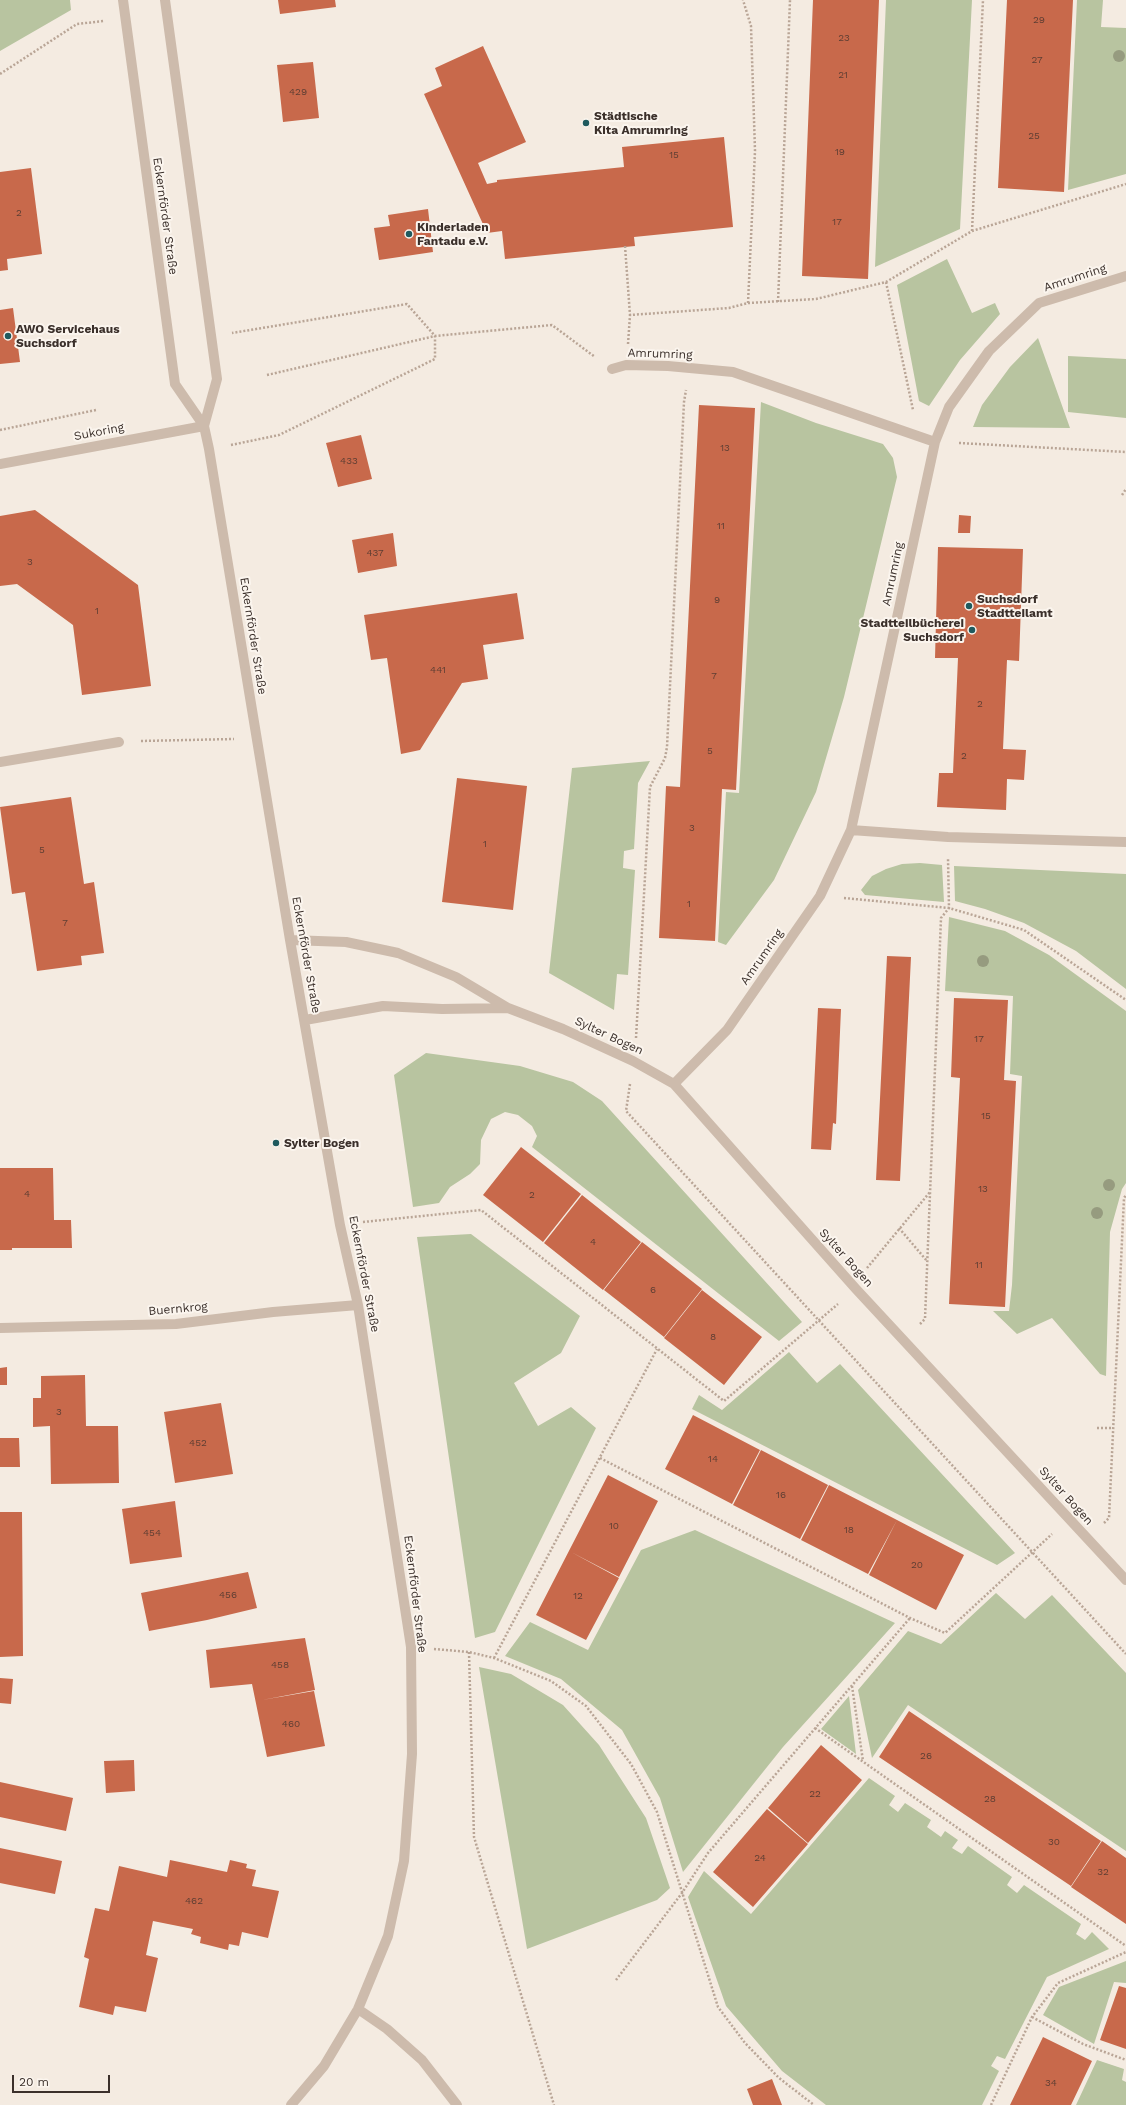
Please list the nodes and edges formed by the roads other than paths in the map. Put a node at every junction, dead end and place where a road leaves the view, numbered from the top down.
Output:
1 (123, 0) edge
2 (165, 0) edge
3 (1126, 276) edge
4 (612, 369) road end
5 (204, 426) junction
6 (935, 442) junction
7 (0, 464) edge
8 (119, 742) road end
9 (0, 762) edge
10 (851, 830) junction
11 (1126, 842) edge
12 (290, 940) junction
13 (508, 1008) junction
14 (305, 1020) junction
15 (674, 1084) junction
16 (358, 1305) junction
17 (0, 1328) edge
18 (1126, 1580) edge
19 (358, 2009) junction
20 (291, 2105) edge
21 (457, 2105) edge

1 - 5 street, Eckernförder Straße
2 - 5 street, Eckernförder Straße
3 - 6 street, Amrumring
4 - 6 street, Amrumring
5 - 7 street, Sukoring
5 - 12 street, Eckernförder Straße
6 - 10 street, Amrumring
8 - 9 street
10 - 11 street
10 - 15 street, Amrumring
12 - 13 street, Sylter Bogen
12 - 14 street, Eckernförder Straße
13 - 14 street, Sylter Bogen
13 - 15 street, Sylter Bogen
14 - 16 street, Eckernförder Straße
15 - 18 street, Sylter Bogen
16 - 17 street, Buernkrog
16 - 19 street, Eckernförder Straße
19 - 20 street, Eckernförder Straße
19 - 21 street

